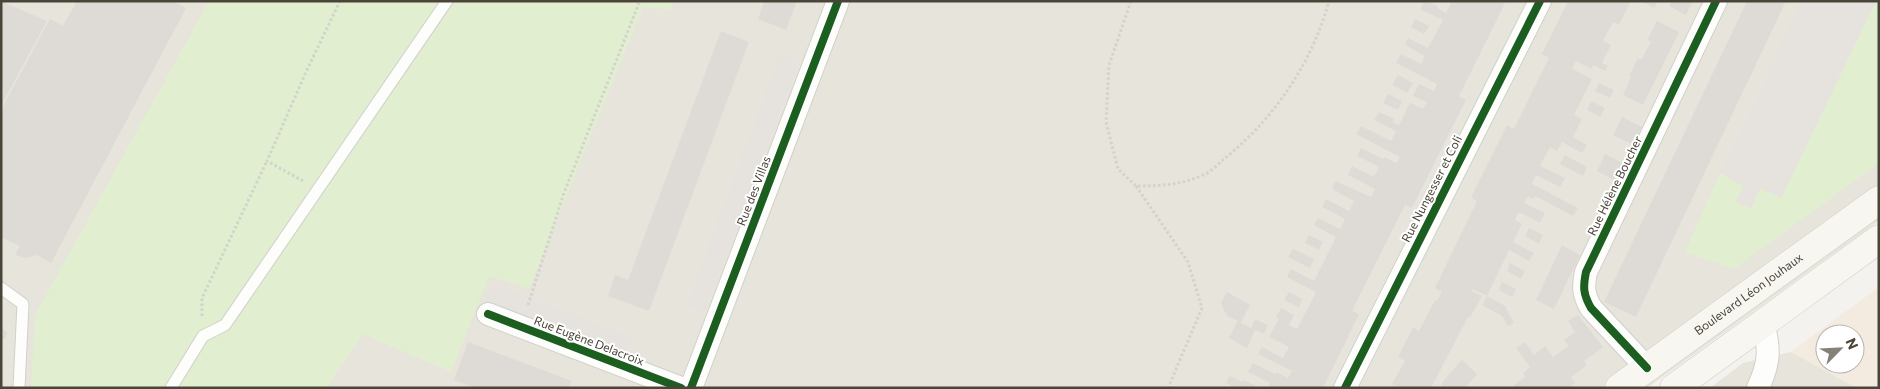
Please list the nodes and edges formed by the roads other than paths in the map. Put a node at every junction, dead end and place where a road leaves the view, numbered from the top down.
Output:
1 (447, 1) edge
2 (838, 1) edge
3 (1540, 1) edge
4 (1716, 1) edge
5 (1879, 200) edge
6 (1879, 239) edge
7 (1, 288) edge
8 (488, 314) dead end
9 (1763, 322) junction
10 (1647, 368) junction
11 (19, 388) edge
12 (171, 388) edge
13 (682, 388) edge
14 (691, 388) edge
15 (1345, 388) edge
16 (1619, 388) edge
17 (1674, 388) edge
18 (1758, 388) edge

1 - 12 lane
2 - 14 street, Rue des Villas
3 - 15 street, Rue Nungesser et Coli
4 - 10 street, Rue Hélène Boucher
5 - 10 main road, Boulevard Léon Jouhaux
6 - 9 main road
7 - 11 lane
8 - 13 street, Rue Eugène Delacroix
9 - 17 main road
9 - 18 street
10 - 16 main road, Boulevard Léon Jouhaux

